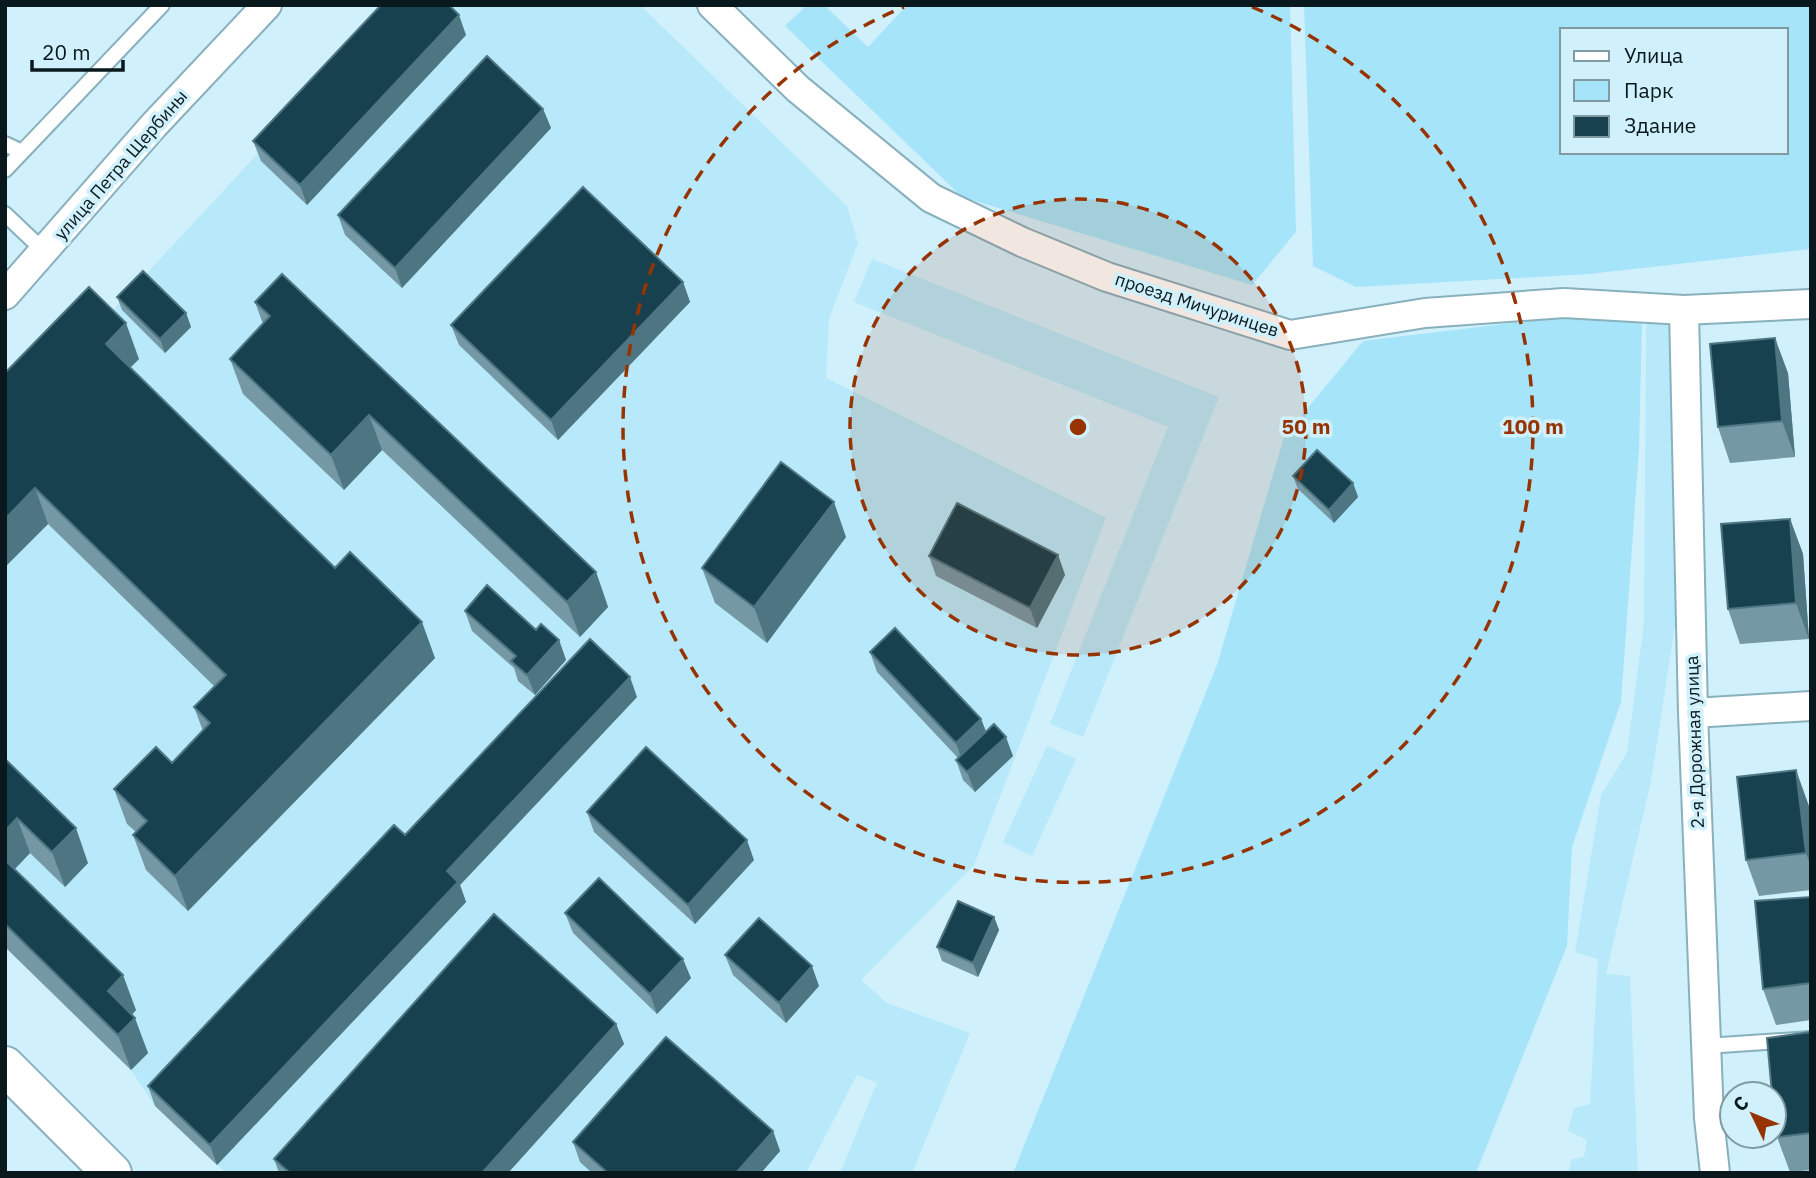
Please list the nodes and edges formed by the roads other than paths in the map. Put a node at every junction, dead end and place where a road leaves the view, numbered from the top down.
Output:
1 (162, 5) edge
2 (267, 5) edge
3 (712, 5) edge
4 (5, 145) edge
5 (22, 152) junction
6 (5, 170) edge
7 (5, 214) edge
8 (45, 252) junction
9 (5, 295) edge
10 (1811, 304) edge
11 (1684, 310) junction
12 (1811, 706) edge
13 (1693, 713) junction
14 (1811, 1039) edge
15 (1706, 1046) junction
16 (5, 1066) edge
17 (112, 1173) edge
18 (1716, 1173) edge

1 - 5 lane
2 - 8 street, улица Петра Щербины
3 - 11 street, проезд Мичуринцев
4 - 5 lane
5 - 6 lane
7 - 8 lane
8 - 9 street, улица Петра Щербины
10 - 11 street, проезд Мичуринцев
11 - 13 street, 2-я Дорожная улица
12 - 13 street
13 - 15 street, 2-я Дорожная улица
14 - 15 lane
15 - 18 street, 2-я Дорожная улица
16 - 17 street

